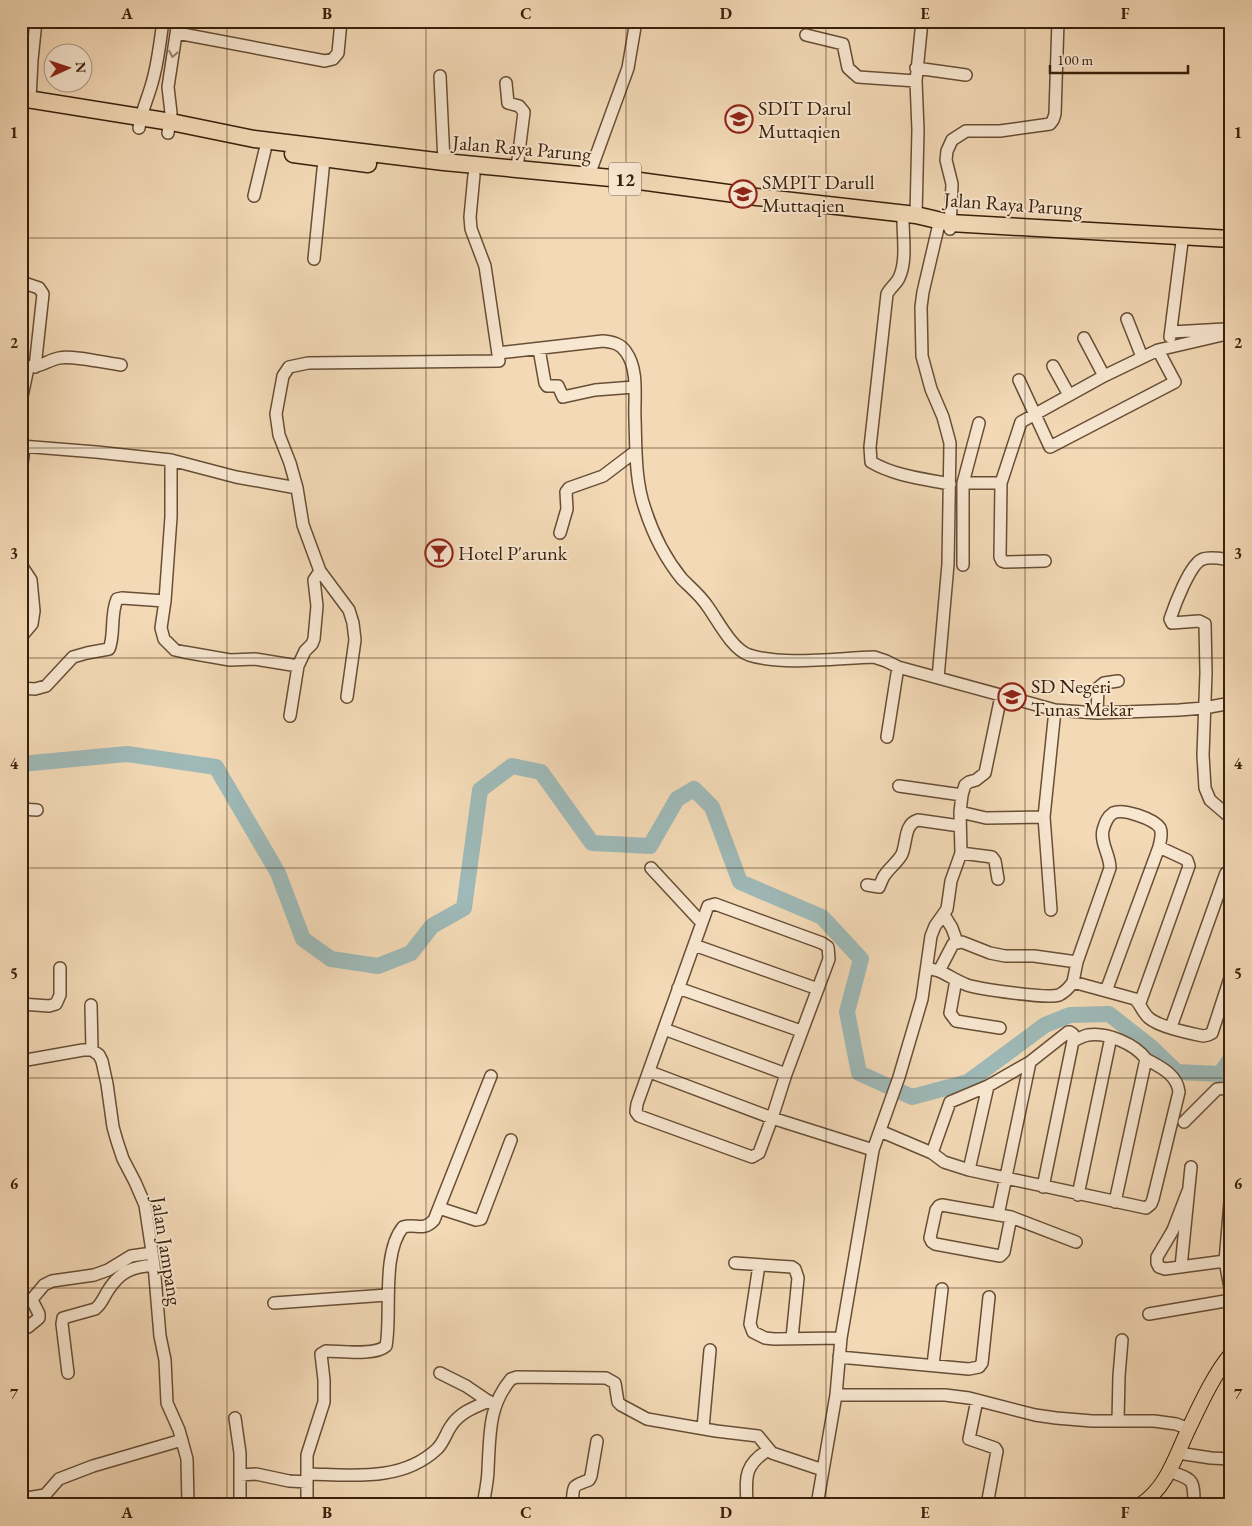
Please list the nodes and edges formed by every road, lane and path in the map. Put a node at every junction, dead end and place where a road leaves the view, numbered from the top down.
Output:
1 (36, 21) edge
2 (163, 21) edge
3 (178, 21) edge
4 (341, 21) edge
5 (636, 21) edge
6 (922, 21) edge
7 (1058, 21) edge
8 (177, 33) junction
9 (806, 35) dead end
10 (916, 68) junction
11 (155, 71) junction
12 (170, 74) junction
13 (966, 75) dead end
14 (440, 76) dead end
15 (916, 80) junction
16 (506, 83) dead end
17 (150, 92) junction
18 (168, 95) junction
19 (24, 102) edge
20 (140, 122) junction
21 (170, 127) junction
22 (265, 150) junction
23 (324, 160) junction
24 (444, 162) junction
25 (517, 168) junction
26 (474, 175) junction
27 (598, 180) junction
28 (254, 196) dead end
29 (910, 218) junction
30 (946, 227) junction
31 (1231, 239) edge
32 (1182, 242) junction
33 (1231, 244) edge
34 (314, 259) dead end
35 (21, 282) edge
36 (1127, 319) dead end
37 (1171, 332) junction
38 (1084, 338) dead end
39 (1170, 347) junction
40 (540, 349) junction
41 (1158, 350) junction
42 (498, 353) junction
43 (1142, 357) junction
44 (121, 365) dead end
45 (1053, 366) dead end
46 (28, 367) edge
47 (1104, 376) junction
48 (1019, 380) dead end
49 (634, 387) junction
50 (1069, 395) junction
51 (21, 400) edge
52 (1034, 414) junction
53 (979, 423) dead end
54 (23, 447) edge
55 (636, 451) junction
56 (171, 460) junction
57 (21, 472) edge
58 (963, 483) junction
59 (1001, 483) junction
60 (950, 484) junction
61 (297, 488) junction
62 (560, 533) dead end
63 (1231, 560) edge
64 (1045, 561) dead end
65 (963, 564) dead end
66 (21, 565) edge
67 (320, 571) junction
68 (165, 601) junction
69 (21, 637) edge
70 (298, 666) junction
71 (898, 667) junction
72 (938, 678) junction
73 (1118, 682) dead end
74 (21, 688) edge
75 (1000, 696) junction
76 (347, 697) dead end
77 (1231, 703) edge
78 (1204, 708) junction
79 (1055, 710) junction
80 (1097, 713) junction
81 (290, 716) dead end
82 (887, 736) dead end
83 (898, 786) dead end
84 (962, 795) junction
85 (21, 809) edge
86 (38, 810) dead end
87 (960, 812) junction
88 (1044, 817) junction
89 (1231, 818) edge
90 (960, 826) junction
91 (1159, 847) junction
92 (961, 853) junction
93 (651, 868) dead end
94 (1231, 871) edge
95 (998, 879) dead end
96 (867, 884) dead end
97 (1051, 910) dead end
98 (944, 915) junction
99 (702, 923) junction
100 (957, 942) junction
101 (694, 945) junction
102 (1077, 962) junction
103 (60, 968) dead end
104 (927, 968) junction
105 (939, 971) junction
106 (1231, 975) edge
107 (956, 980) junction
108 (1073, 982) junction
109 (678, 988) junction
110 (818, 988) junction
111 (1106, 991) junction
112 (21, 1004) edge
113 (1140, 1004) junction
114 (91, 1005) dead end
115 (1171, 1027) junction
116 (1000, 1028) dead end
117 (664, 1029) junction
118 (801, 1031) junction
119 (1111, 1037) junction
120 (1073, 1041) junction
121 (92, 1050) junction
122 (1146, 1059) junction
123 (21, 1062) edge
124 (1030, 1062) junction
125 (650, 1072) junction
126 (786, 1074) junction
127 (491, 1076) dead end
128 (988, 1086) junction
129 (1231, 1088) edge
130 (772, 1118) junction
131 (1184, 1122) dead end
132 (880, 1131) junction
133 (511, 1140) dead end
134 (873, 1150) junction
135 (932, 1153) junction
136 (1191, 1167) dead end
137 (969, 1170) junction
138 (1005, 1179) junction
139 (1044, 1187) junction
140 (1188, 1190) junction
141 (1231, 1190) edge
142 (1078, 1195) junction
143 (1115, 1202) junction
144 (438, 1208) junction
145 (998, 1215) junction
146 (1012, 1217) junction
147 (1076, 1242) dead end
148 (152, 1253) junction
149 (1225, 1261) junction
150 (735, 1263) dead end
151 (154, 1265) junction
152 (759, 1265) junction
153 (1181, 1267) junction
154 (942, 1289) dead end
155 (1231, 1293) edge
156 (387, 1295) junction
157 (989, 1297) dead end
158 (1231, 1300) edge
159 (274, 1303) dead end
160 (1149, 1314) dead end
161 (21, 1328) edge
162 (792, 1338) junction
163 (841, 1338) junction
164 (1122, 1340) dead end
165 (710, 1350) dead end
166 (1231, 1354) edge
167 (839, 1357) junction
168 (933, 1365) junction
169 (68, 1373) dead end
170 (440, 1373) dead end
171 (836, 1395) junction
172 (978, 1400) junction
173 (493, 1403) junction
174 (235, 1418) dead end
175 (1118, 1421) junction
176 (1231, 1424) edge
177 (703, 1428) junction
178 (1189, 1429) junction
179 (182, 1440) junction
180 (597, 1441) dead end
181 (1231, 1447) edge
182 (768, 1450) junction
183 (1178, 1453) junction
184 (1231, 1459) edge
185 (823, 1470) junction
186 (1169, 1471) junction
187 (240, 1475) junction
188 (307, 1478) junction
189 (21, 1498) edge
190 (188, 1505) edge
191 (240, 1505) edge
192 (307, 1505) edge
193 (483, 1505) edge
194 (572, 1505) edge
195 (747, 1505) edge
196 (817, 1505) edge
197 (987, 1505) edge
198 (1140, 1505) edge
199 (1194, 1505) edge

1 - 19 street
2 - 11 street
3 - 8 street
4 - 8 street
5 - 27 street
6 - 10 street
7 - 30 street
8 -> 12 street
9 - 15 street
10 - 13 street
10 - 15 street
11 - 12 street
11 - 17 street
12 - 18 street
14 - 24 street
15 - 29 street
16 - 25 street
17 - 18 street
17 - 20 street
18 - 21 street
19 - 20 highway, Jalan Raya Parung / 12
20 - 21 highway, Jalan Raya Parung / 12
21 - 22 highway, Jalan Raya Parung / 12
21 - 24 highway, Jalan Raya Parung / 12
22 - 23 highway, Jalan Raya Parung / 12
22 - 28 street
23 - 26 highway, Jalan Raya Parung / 12
23 - 34 street
24 - 25 highway, Jalan Raya Parung / 12
25 - 27 highway, Jalan Raya Parung / 12
26 - 27 highway, Jalan Raya Parung / 12
26 - 42 street
27 - 29 highway, Jalan Raya Parung / 12
29 - 30 highway, Jalan Raya Parung / 12
29 - 60 street
30 - 31 highway, Jalan Raya Parung / 12
30 - 32 highway, Jalan Raya Parung / 12
30 - 60 street
32 - 33 highway, Jalan Raya Parung / 12
32 - 37 street
35 - 46 street
36 - 43 street
37 - 39 street
37 - 39 street
38 - 47 street
39 - 41 street
40 - 42 street
40 - 49 street
40 - 49 street
41 - 43 street
41 - 52 street
42 - 61 street
43 - 47 street
44 - 46 street
45 - 50 street
46 - 51 street
47 - 50 street
48 - 52 street
49 - 55 street
50 - 52 street
52 - 59 street
53 - 58 street
54 - 56 street
54 - 57 street
55 - 62 street
55 - 71 street
56 - 61 street
56 - 68 street
58 - 59 street
58 - 65 street
59 - 64 street
60 - 72 street
61 - 67 street
63 - 78 street
66 - 69 street
67 - 70 street
67 - 76 street
68 - 70 street
68 - 74 street
70 - 81 street
71 - 72 street
71 - 82 street
72 - 75 street
73 - 80 street
75 - 79 street
75 - 84 street
77 - 78 street
78 - 80 street
78 - 89 street
79 - 80 street
79 - 88 street
83 - 84 street
84 - 87 street
85 - 86 street
87 - 88 street
87 - 90 street
88 - 97 street
90 - 92 street
90 - 96 street
91 - 102 street
91 - 111 street
91 - 113 street
92 - 95 street
92 - 98 street
93 - 99 street
94 - 115 street
98 - 100 street
98 - 104 street
99 - 101 street
99 - 110 street
100 - 102 street
100 - 105 street
101 - 109 street
101 - 110 street
102 - 108 street
103 - 112 street
104 - 105 street
104 - 132 street
105 - 107 street
106 - 115 street
107 - 108 street
107 - 116 street
108 - 111 street
109 - 117 street
109 - 118 street
110 - 118 street
111 - 113 street
113 - 115 street
114 - 121 street
117 - 125 street
117 - 126 street
118 - 126 street
119 - 120 street
119 - 122 street
119 - 142 street
120 - 124 street
120 - 139 street
121 - 123 street
121 - 148 street, Jalan Jampang
122 - 143 street
122 - 143 street
124 - 128 street
124 - 138 street
125 - 130 street
125 - 130 street
126 - 130 street
127 - 144 street
128 - 135 street
128 - 137 street
129 - 131 street
130 - 134 street
132 - 134 street
132 - 135 street
133 - 144 street
134 - 163 street
135 - 137 street
136 - 140 street
137 - 138 street
138 - 139 street
138 - 145 street
139 - 142 street
140 - 153 street
140 - 153 street
141 - 149 street
142 - 143 street
144 - 156 street
145 - 146 street
145 - 146 street
146 - 147 street
148 - 151 street, Jalan Jampang
148 - 161 street
149 - 153 street
149 - 155 street
150 - 152 street
151 - 169 street
151 - 179 street, Jalan Jampang
152 - 162 street
152 - 162 street
154 - 168 street
156 - 159 street
156 - 188 street
157 - 168 street
158 - 160 street
162 - 163 street
163 - 167 street
164 - 175 street
165 - 177 street
166 - 178 main road
167 - 168 street
167 - 171 street
170 - 173 street
171 - 172 street
171 - 185 street
172 - 175 street
172 - 197 street
173 - 177 street
173 - 188 street
173 - 193 street
174 - 187 street
175 - 178 street
176 - 181 street
177 - 182 street
178 - 183 main road
179 - 189 street
179 - 190 street, Jalan Jampang
180 - 194 street
182 - 185 street
182 - 195 street
183 - 184 street
183 - 186 main road
185 - 196 street
186 - 198 main road
186 - 199 street
187 - 188 street
187 - 191 street
188 - 192 street

